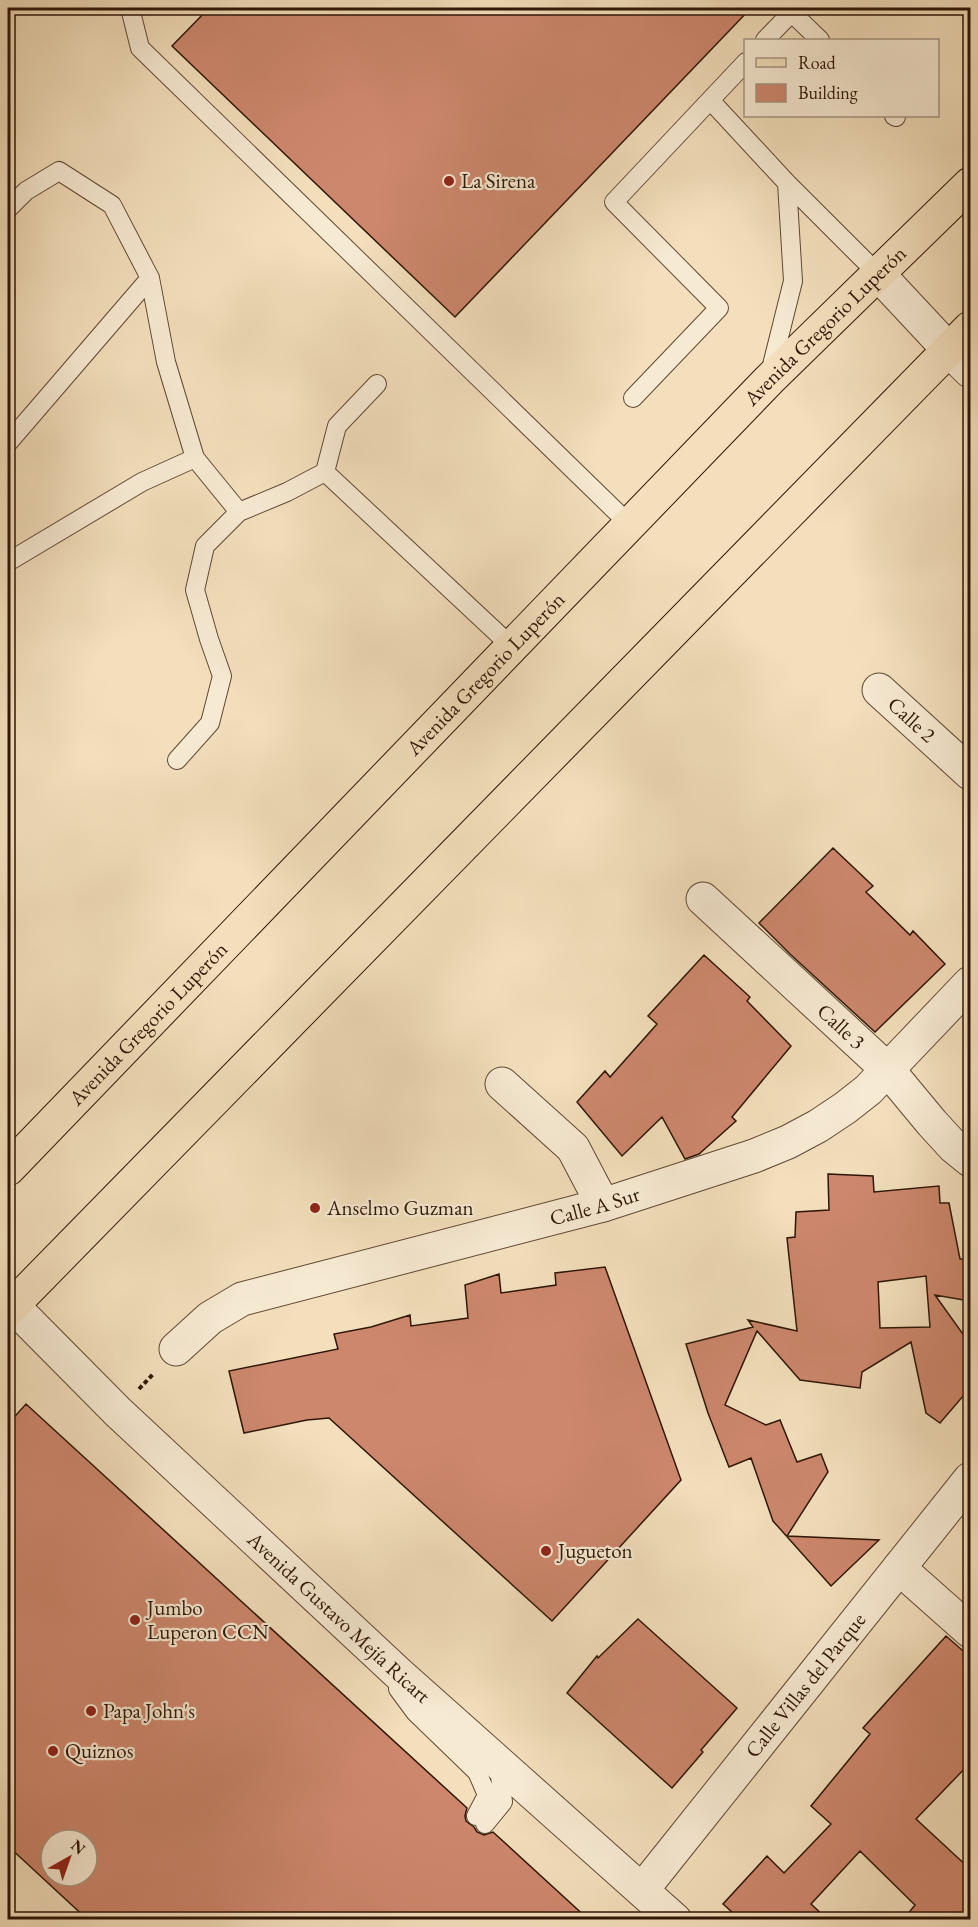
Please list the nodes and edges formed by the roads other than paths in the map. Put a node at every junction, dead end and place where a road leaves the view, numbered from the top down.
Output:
1 (130, 8) edge
2 (794, 10) edge
3 (766, 39) edge
4 (819, 39) edge
5 (744, 64) edge
6 (710, 100) junction
7 (787, 183) junction
8 (970, 183) edge
9 (8, 209) edge
10 (878, 274) junction
11 (150, 278) junction
12 (963, 350) edge
13 (769, 380) junction
14 (377, 384) dead end
15 (633, 398) dead end
16 (8, 443) edge
17 (195, 459) junction
18 (325, 472) junction
19 (239, 512) junction
20 (628, 524) junction
21 (8, 562) edge
22 (511, 646) junction
23 (879, 690) dead end
24 (177, 760) dead end
25 (970, 773) edge
26 (703, 899) dead end
27 (970, 983) edge
28 (888, 1070) junction
29 (502, 1084) dead end
30 (970, 1160) edge
31 (8, 1169) edge
32 (603, 1205) junction
33 (9, 1306) edge
34 (176, 1349) road end
35 (970, 1479) edge
36 (899, 1568) junction
37 (970, 1631) edge
38 (399, 1674) junction
39 (483, 1749) junction
40 (503, 1802) junction
41 (561, 1819) junction
42 (642, 1890) junction
43 (675, 1920) edge

1 - 20 lane
2 - 3 lane
2 - 4 lane
5 - 6 lane
6 - 7 lane
6 - 15 lane
7 - 10 lane
7 - 13 lane
8 - 10 main road, Avenida Gregorio Luperón
9 - 11 lane
10 - 12 street
10 - 13 main road, Avenida Gregorio Luperón
11 - 16 lane
11 - 17 lane
12 - 33 main road
13 - 20 main road, Avenida Gregorio Luperón
14 - 18 lane
17 - 19 lane
17 - 21 lane
18 - 19 lane
18 - 22 lane
19 - 24 lane
20 - 22 main road, Avenida Gregorio Luperón
22 - 31 main road, Avenida Gregorio Luperón
23 - 25 street, Calle 2
26 - 28 street, Calle 3
27 - 28 street, Calle A Sur
28 - 30 street, Calle 3
28 - 32 street, Calle A Sur
29 - 32 street
32 - 34 street, Calle A Sur
33 - 38 street, Avenida Gustavo Mejía Ricart
35 - 36 street, Calle Villas del Parque
36 - 37 street
36 - 42 street, Calle Villas del Parque
38 - 39 street, Avenida Gustavo Mejía Ricart
38 - 40 lane
39 - 40 lane
39 - 41 street, Avenida Gustavo Mejía Ricart
40 - 41 lane
41 - 42 street, Avenida Gustavo Mejía Ricart
42 - 43 street, Avenida Gustavo Mejía Ricart

